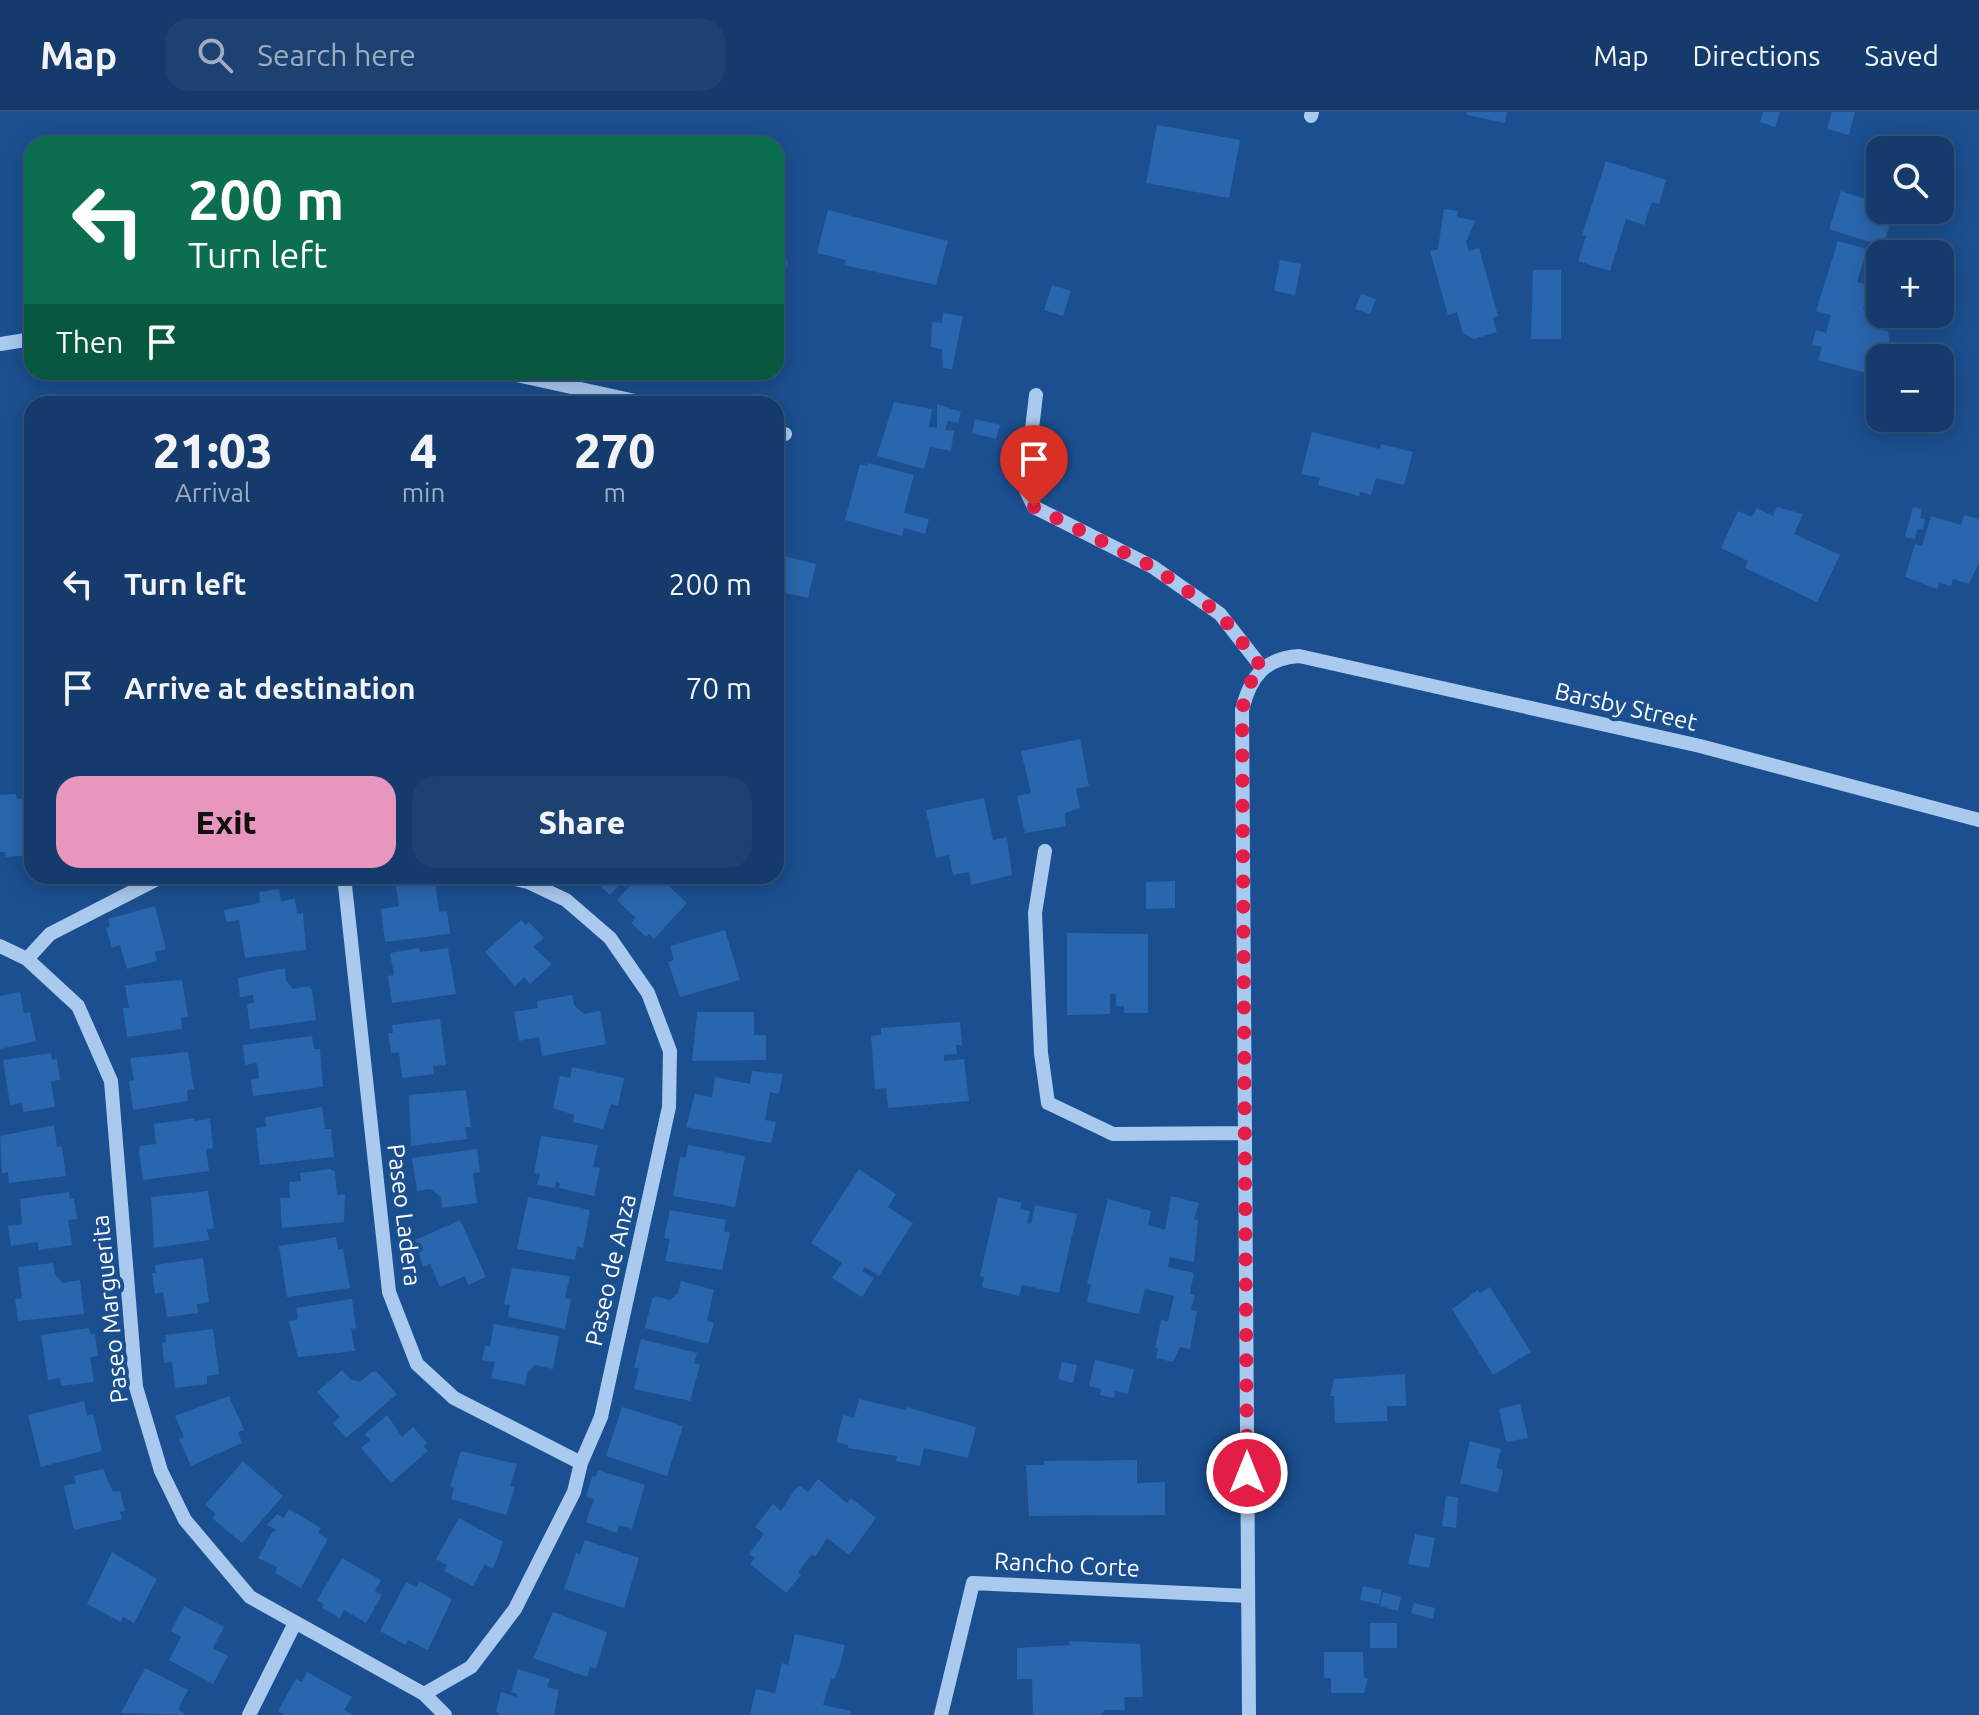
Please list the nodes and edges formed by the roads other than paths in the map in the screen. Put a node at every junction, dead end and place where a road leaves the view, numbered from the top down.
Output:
1 (24, 340) edge
2 (0, 344) edge
3 (540, 380) edge
4 (1036, 395) dead end
5 (612, 396) edge
6 (1263, 669) junction
7 (1979, 820) edge
8 (1045, 851) dead end
9 (147, 884) edge
10 (345, 884) edge
11 (532, 884) edge
12 (0, 946) edge
13 (27, 959) junction
14 (1245, 1133) junction
15 (581, 1463) junction
16 (1248, 1596) junction
17 (295, 1623) junction
18 (424, 1694) junction
19 (249, 1715) edge
20 (445, 1715) edge
21 (941, 1715) edge
22 (1249, 1715) edge

1 - 2 street
3 - 5 street
4 - 6 street
6 - 7 street, Barsby Street
6 - 14 street
8 - 14 street
9 - 13 street
10 - 15 street, Paseo Ladera
11 - 15 street, Paseo de Anza
12 - 13 street, Paseo Marguerita
13 - 17 street, Paseo Marguerita
14 - 16 street
15 - 18 street, Paseo de Anza
16 - 21 street, Rancho Corte
16 - 22 street
17 - 18 street, Paseo Marguerita
17 - 19 street
18 - 20 street, Paseo Marguerita

